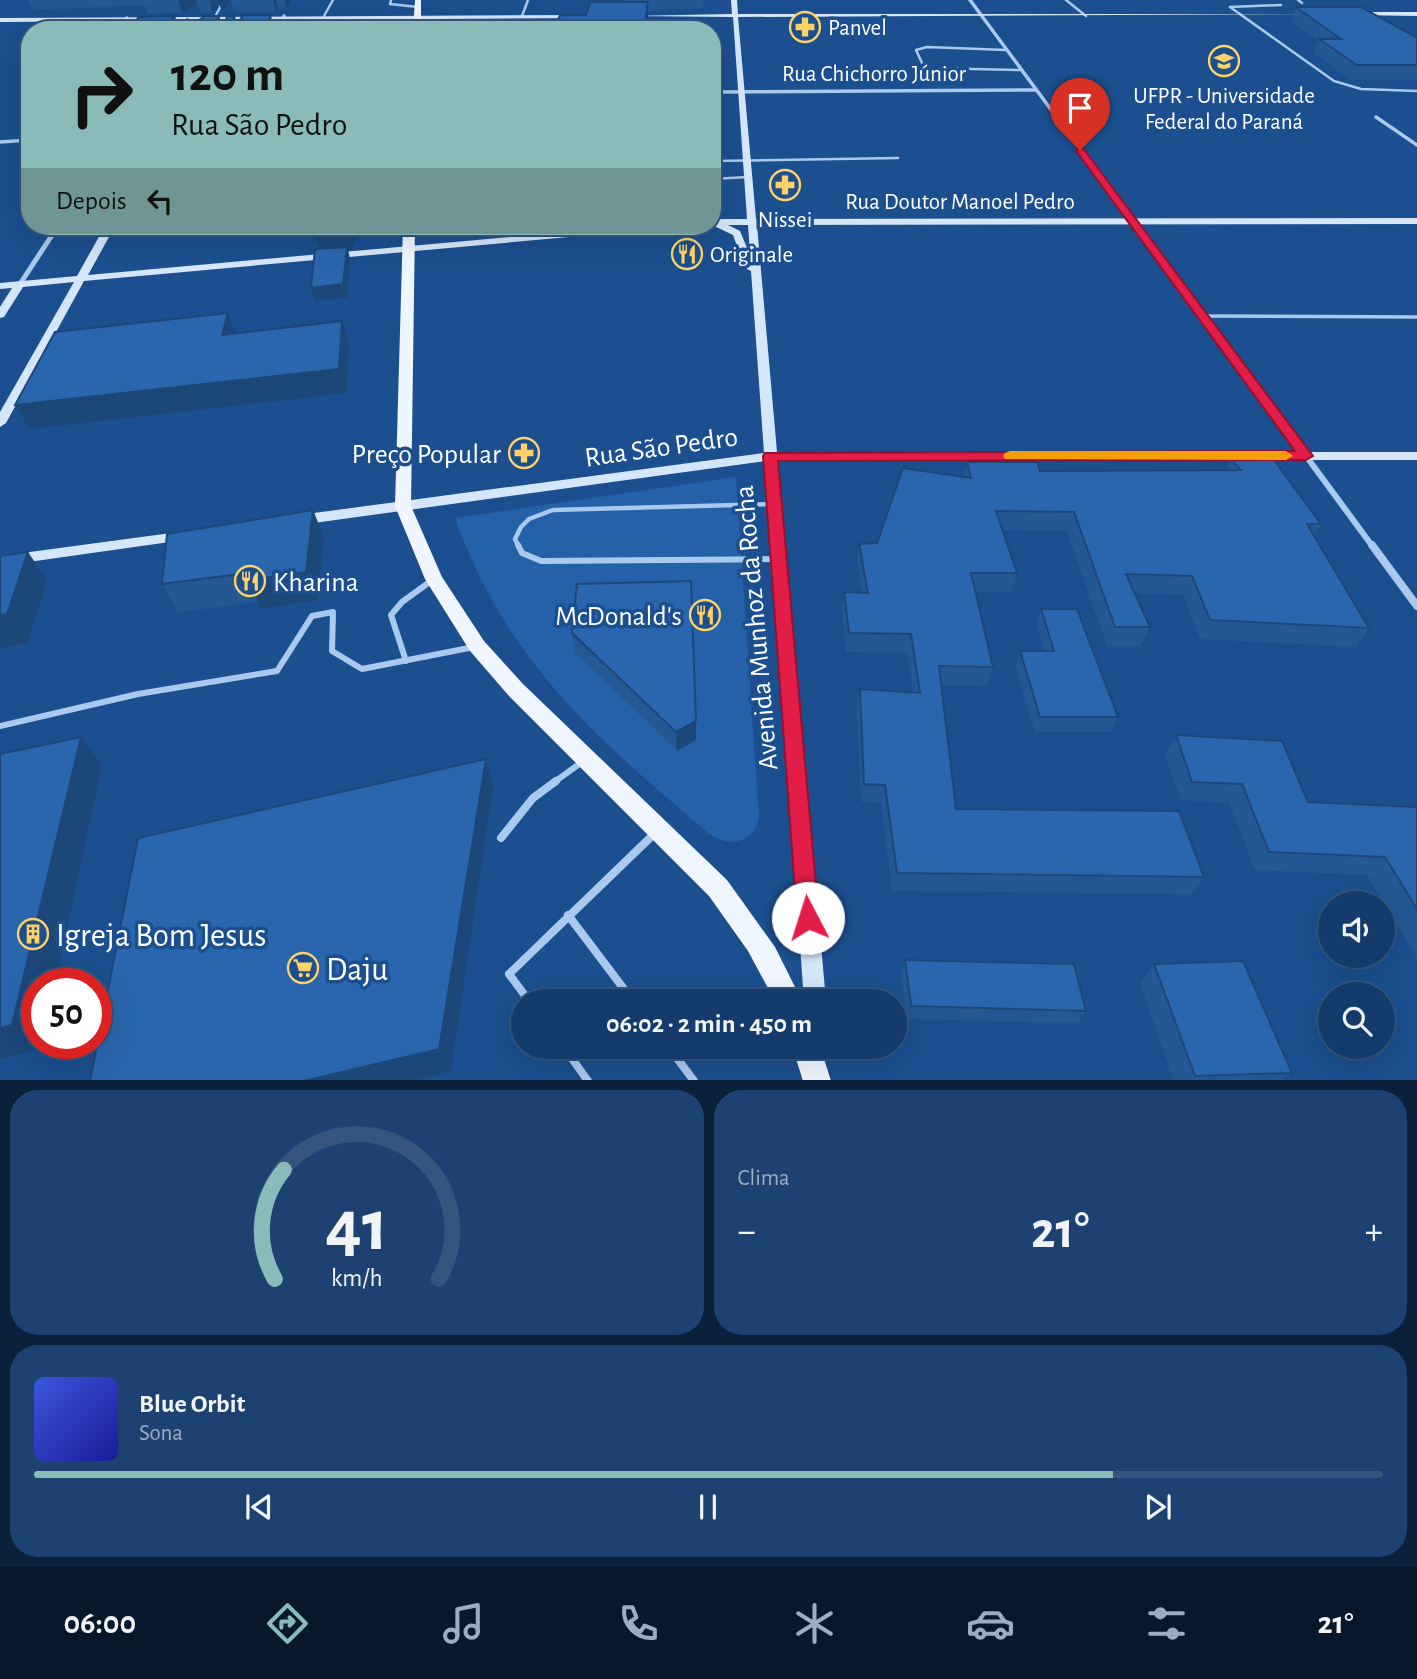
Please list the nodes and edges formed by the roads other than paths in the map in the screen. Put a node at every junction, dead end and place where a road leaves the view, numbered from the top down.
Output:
1 (224, 0) edge
2 (332, 0) edge
3 (390, 0) edge
4 (528, 0) edge
5 (734, 0) edge
6 (970, 0) edge
7 (1066, 0) edge
8 (1298, 0) edge
9 (418, 3) edge
10 (1302, 3) dead end
11 (1281, 5) dead end
12 (231, 9) dead end
13 (197, 10) dead end
14 (1316, 14) edge
15 (284, 16) junction
16 (324, 16) junction
17 (418, 16) junction
18 (522, 16) junction
19 (589, 16) edge
20 (629, 16) edge
21 (735, 16) junction
22 (982, 16) junction
23 (1086, 16) junction
24 (1241, 16) junction
25 (185, 17) junction
26 (215, 17) junction
27 (1344, 17) edge
28 (1417, 17) edge
29 (127, 18) junction
30 (140, 18) junction
31 (1324, 19) edge
32 (0, 20) edge
33 (227, 20) junction
34 (124, 21) edge
35 (137, 21) edge
36 (194, 21) edge
37 (204, 21) edge
38 (282, 21) edge
39 (418, 21) edge
40 (1006, 50) junction
41 (1021, 70) junction
42 (740, 90) junction
43 (1036, 90) junction
44 (721, 91) edge
45 (1417, 91) edge
46 (1376, 117) dead end
47 (21, 140) edge
48 (0, 142) edge
49 (1417, 145) edge
50 (898, 159) dead end
51 (747, 160) junction
52 (721, 161) edge
53 (748, 177) junction
54 (721, 178) edge
55 (751, 221) junction
56 (1132, 221) junction
57 (1417, 221) edge
58 (721, 222) edge
59 (721, 224) edge
60 (52, 235) edge
61 (105, 235) edge
62 (409, 235) edge
63 (560, 235) edge
64 (408, 249) junction
65 (80, 278) junction
66 (20, 284) junction
67 (0, 286) edge
68 (757, 286) junction
69 (0, 315) edge
70 (1202, 316) junction
71 (1417, 317) edge
72 (0, 423) edge
73 (771, 456) junction
74 (1306, 456) junction
75 (1417, 456) edge
76 (775, 504) junction
77 (403, 506) junction
78 (282, 523) edge
79 (201, 534) edge
80 (779, 559) junction
81 (0, 561) edge
82 (434, 579) junction
83 (1417, 606) edge
84 (477, 646) junction
85 (406, 661) junction
86 (0, 726) edge
87 (587, 759) junction
88 (659, 830) junction
89 (501, 838) dead end
90 (568, 915) junction
91 (520, 989) edge
92 (624, 989) edge
93 (783, 989) edge
94 (814, 989) edge
95 (573, 1059) edge
96 (678, 1059) edge
97 (811, 1059) edge
98 (818, 1059) edge
99 (588, 1080) edge
100 (694, 1080) edge
101 (819, 1080) edge

1 - 26 lane
2 - 16 lane
3 - 9 lane
4 - 18 lane
5 - 21 street, Avenida Munhoz da Rocha
6 - 22 street
7 - 23 lane
8 - 10 lane
9 - 17 main road
11 - 24 lane
12 - 33 street
13 - 25 street
14 - 24 street
15 - 16 street
15 - 33 street
15 - 38 street
16 - 17 street
17 - 18 street
17 - 39 main road
18 - 19 street
20 - 21 street
21 - 22 street
21 - 42 street, Avenida Munhoz da Rocha
22 - 23 street
22 - 40 street
23 - 24 street
24 - 31 street
24 - 45 lane
25 - 26 street
25 - 30 street
26 - 33 street
26 - 36 lane
26 - 37 lane
27 - 28 street
29 - 30 street
29 - 32 street
29 - 34 street
30 - 35 lane
40 - 41 street
40 - 41 lane
41 - 43 street
42 - 43 street, Rua Chichorro Júnior
42 - 44 street, Rua Chichorro Júnior
42 - 51 street, Avenida Munhoz da Rocha
43 - 56 street
46 - 49 street
47 - 48 street
50 - 51 lane
51 - 52 lane
51 - 53 street, Avenida Munhoz da Rocha
53 - 54 lane
53 - 55 street, Avenida Munhoz da Rocha
55 - 56 street, Rua Doutor Manoel Pedro
55 - 58 street, Rua Doutor Manoel Pedro
55 - 68 street, Avenida Munhoz da Rocha
56 - 57 street, Rua Doutor Manoel Pedro
56 - 70 street
59 - 68 street
60 - 66 street
61 - 65 street
62 - 64 main road
63 - 64 street
64 - 65 street
64 - 77 main road
65 - 66 street
65 - 72 street
66 - 67 street
66 - 69 street
68 - 73 street, Avenida Munhoz da Rocha
70 - 71 lane
70 - 74 street
73 - 74 street, Rua São Pedro
73 - 76 street, Avenida Munhoz da Rocha
73 - 77 street, Rua São Pedro
74 - 75 street, Rua São Pedro
74 - 83 street
76 - 80 street, Avenida Munhoz da Rocha
76 - 80 lane
77 - 78 street, Rua São Pedro
77 - 82 main road
79 - 81 street
80 - 94 street, Avenida Munhoz da Rocha
82 - 84 main road
82 - 85 lane
84 - 85 lane
84 - 87 main road
85 - 86 lane
87 - 88 main road
87 - 89 lane
88 - 90 lane
88 - 93 main road
90 - 91 lane
90 - 92 lane
95 - 99 lane
96 - 100 lane
97 - 101 main road
98 - 101 street

